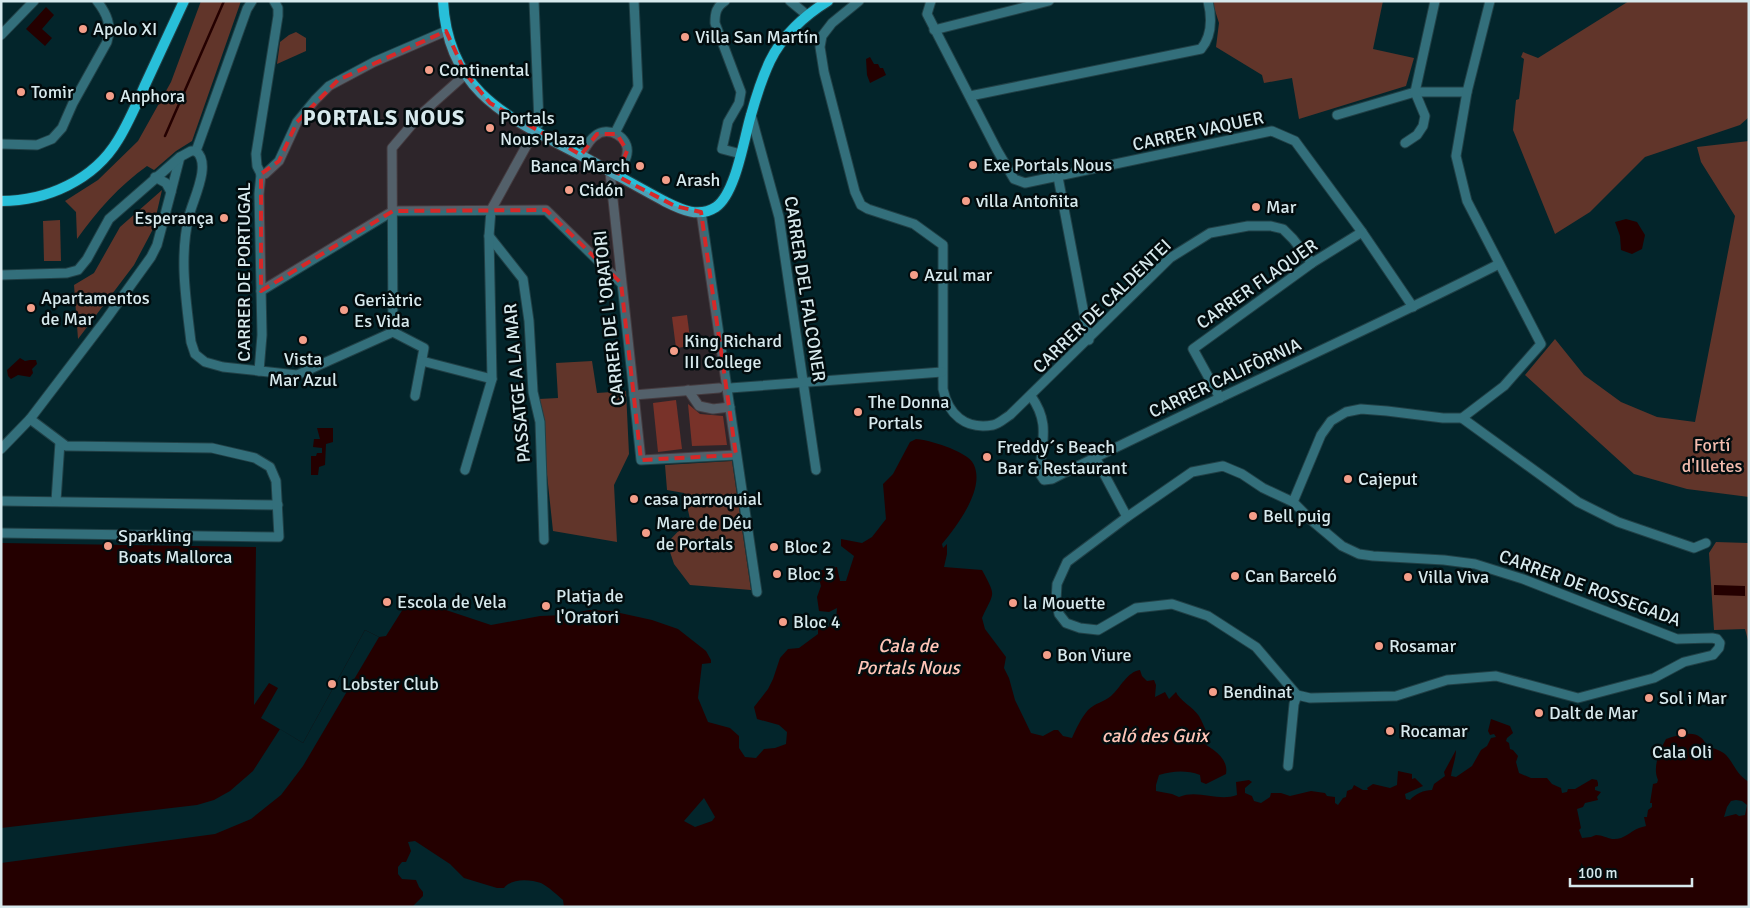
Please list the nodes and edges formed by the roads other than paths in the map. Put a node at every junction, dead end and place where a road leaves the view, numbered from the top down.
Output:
1 (34, 1) edge
2 (96, 1) edge
3 (184, 1) edge
4 (252, 1) edge
5 (274, 1) edge
6 (443, 1) edge
7 (534, 1) edge
8 (634, 1) edge
9 (726, 1) edge
10 (790, 1) edge
11 (828, 1) edge
12 (859, 1) edge
13 (931, 1) edge
14 (1049, 1) edge
15 (1208, 1) edge
16 (1435, 1) edge
17 (1490, 1) edge
18 (806, 15) junction
19 (934, 30) junction
20 (446, 31) junction
21 (1, 35) edge
22 (466, 74) junction
23 (1414, 92) junction
24 (1467, 92) junction
25 (970, 96) junction
26 (751, 115) junction
27 (1337, 115) dead end
28 (535, 131) junction
29 (615, 133) junction
30 (1405, 143) dead end
31 (1, 144) edge
32 (196, 151) junction
33 (741, 154) junction
34 (582, 156) junction
35 (180, 157) junction
36 (261, 174) junction
37 (614, 174) junction
38 (1058, 176) junction
39 (155, 177) junction
40 (171, 192) junction
41 (1, 201) edge
42 (491, 210) junction
43 (393, 211) junction
44 (701, 212) junction
45 (1362, 232) junction
46 (489, 236) junction
47 (1312, 263) junction
48 (1499, 264) junction
49 (1, 275) edge
50 (621, 283) junction
51 (261, 290) junction
52 (1413, 307) junction
53 (394, 332) junction
54 (1089, 340) junction
55 (422, 361) junction
56 (259, 371) junction
57 (942, 372) junction
58 (492, 379) junction
59 (804, 383) junction
60 (719, 388) dead end
61 (730, 388) dead end
62 (688, 390) junction
63 (634, 395) junction
64 (415, 396) dead end
65 (1031, 396) junction
66 (1220, 398) junction
67 (730, 407) junction
68 (1462, 418) junction
69 (30, 419) junction
70 (60, 442) junction
71 (1, 449) edge
72 (736, 454) junction
73 (1096, 457) junction
74 (465, 470) dead end
75 (816, 470) dead end
76 (1, 501) edge
77 (56, 501) junction
78 (1294, 502) junction
79 (278, 505) junction
80 (1127, 517) junction
81 (1, 533) edge
82 (544, 540) dead end
83 (1706, 543) dead end
84 (757, 592) dead end
85 (1297, 695) junction
86 (1288, 766) dead end

1 - 21 street
2 - 31 street
3 - 41 main road
4 - 32 street
5 - 36 street, CARRER DE PORTUGAL
6 - 20 main road
7 - 28 street
8 - 29 street
9 - 33 street
10 - 18 street
11 - 18 main road
12 - 57 street
13 - 19 street, CARRER VAQUER
14 - 19 street
15 - 25 street
16 - 23 street
17 - 24 street
18 - 26 main road
19 - 25 street, CARRER VAQUER
20 - 22 main road
20 - 36 street
22 - 28 main road
22 - 43 street
23 - 24 street
23 - 27 street
23 - 30 street
24 - 48 street
25 - 38 street, CARRER VAQUER
26 - 33 main road
26 - 59 street, CARRER DEL FALCONER
28 - 34 main road
28 - 42 street
29 - 34 street
29 - 37 street
32 - 35 street
32 - 56 street
33 - 44 main road
34 - 37 main road
35 - 39 street
35 - 40 street
36 - 51 street, CARRER DE PORTUGAL
37 - 44 main road
37 - 50 street, CARRER DE L'ORATORI
38 - 45 street, CARRER VAQUER
38 - 54 street
39 - 40 street
39 - 49 street
40 - 69 street
42 - 43 street
42 - 46 street
42 - 50 street
43 - 51 street
43 - 53 street
44 - 67 street
45 - 47 street, CARRER FLAQUER
45 - 52 street, CARRER VAQUER
46 - 58 street
46 - 82 street, PASSATGE A LA MAR
47 - 54 street, CARRER DE CALDENTEI
47 - 66 street, CARRER FLAQUER
48 - 52 street, CARRER CALIFÒRNIA
48 - 68 street
50 - 63 street, CARRER DE L'ORATORI
51 - 56 street, CARRER DE PORTUGAL
52 - 66 street, CARRER CALIFÒRNIA
53 - 55 street
53 - 56 street
54 - 65 street, CARRER DE CALDENTEI
55 - 58 street
55 - 64 street
57 - 59 street
57 - 65 street, CARRER DE CALDENTEI
58 - 74 street
59 - 61 street
59 - 75 street, CARRER DEL FALCONER
60 - 62 street
62 - 63 street
62 - 67 street
63 - 72 street, CARRER DE L'ORATORI
65 - 73 street, CARRER CALIFÒRNIA
66 - 73 street, CARRER CALIFÒRNIA
67 - 72 street
68 - 78 street
68 - 83 street
69 - 70 street
69 - 71 street
70 - 77 street
70 - 79 street
72 - 84 street
73 - 80 street
76 - 77 street
77 - 79 street
78 - 80 street
78 - 85 street, CARRER DE ROSSEGADA
79 - 81 street
80 - 85 street
85 - 86 street

